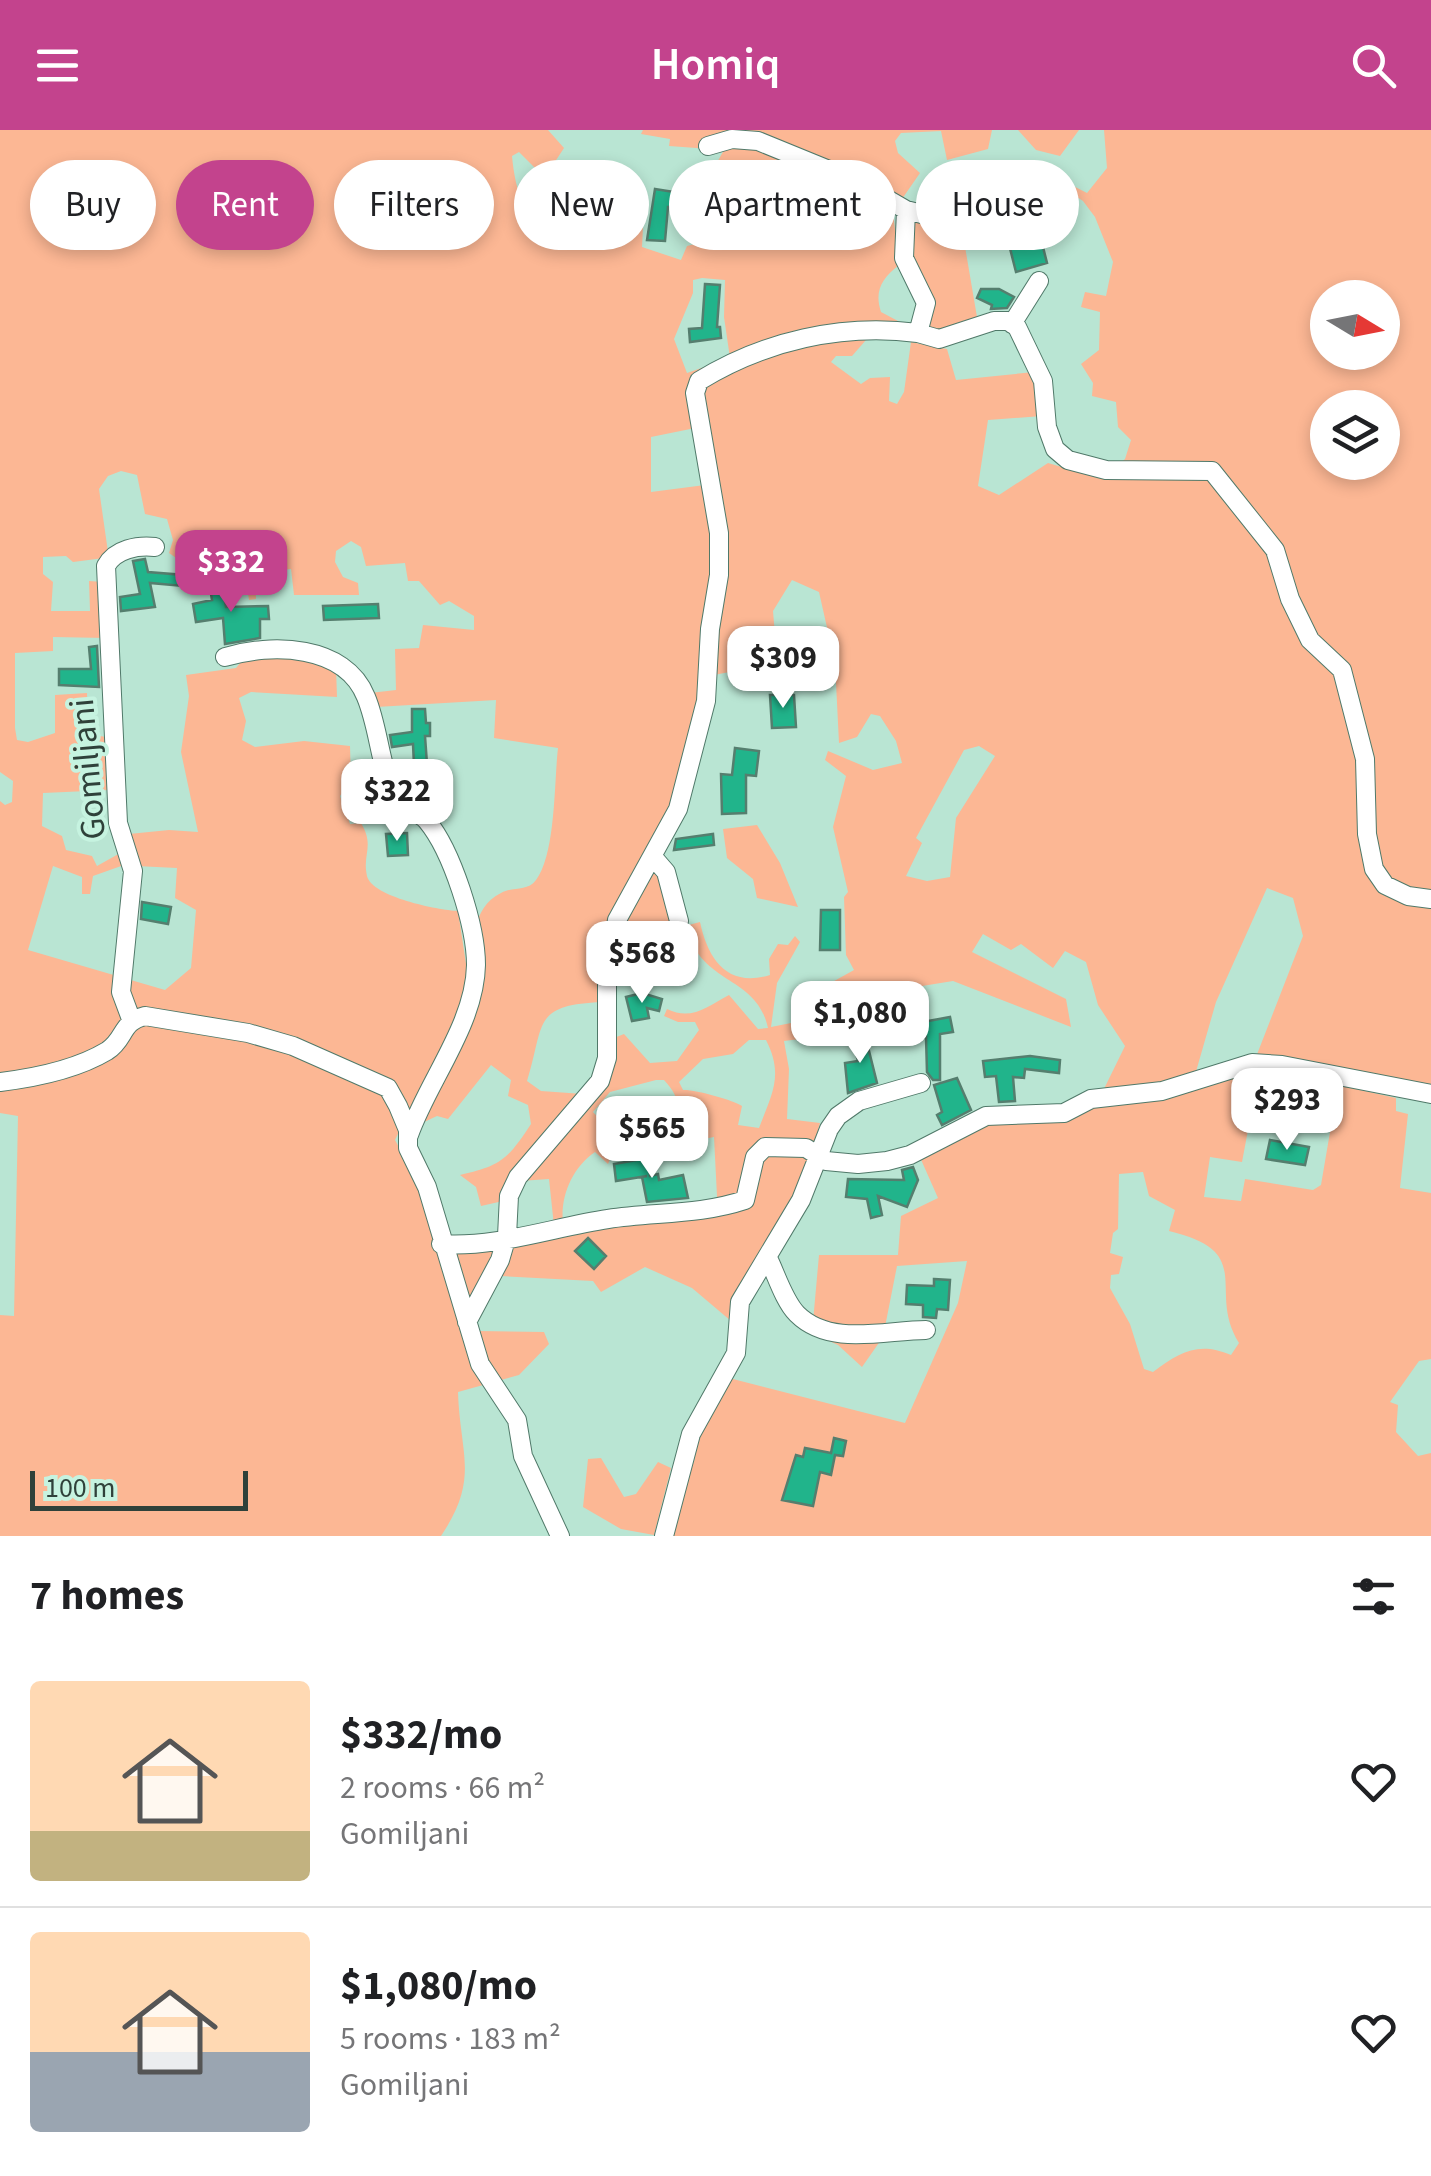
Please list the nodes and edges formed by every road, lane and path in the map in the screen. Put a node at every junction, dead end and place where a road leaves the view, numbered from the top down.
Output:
1 (708, 146) dead end
2 (906, 210) junction
3 (916, 213) edge
4 (1039, 281) dead end
5 (1012, 324) junction
6 (918, 332) junction
7 (155, 548) dead end
8 (225, 657) dead end
9 (653, 857) junction
10 (1431, 899) edge
11 (679, 921) dead end
12 (130, 1019) junction
13 (0, 1082) edge
14 (921, 1082) dead end
15 (1431, 1094) edge
16 (408, 1135) junction
17 (820, 1157) junction
18 (507, 1236) junction
19 (441, 1244) junction
20 (768, 1258) junction
21 (467, 1322) junction
22 (926, 1330) dead end
23 (560, 1536) edge
24 (664, 1536) edge

1 - 2 street
2 - 3 street
2 - 6 street
4 - 5 street
5 - 6 street
5 - 10 street
6 - 9 street
7 - 12 street, Gomiljani
8 - 16 street
9 - 11 street
9 - 18 street
12 - 13 street
12 - 16 street
14 - 17 street
15 - 17 street
16 - 19 street
17 - 18 street
17 - 20 street
18 - 19 street
18 - 21 street
19 - 21 street
20 - 22 street
20 - 24 street
21 - 23 street

